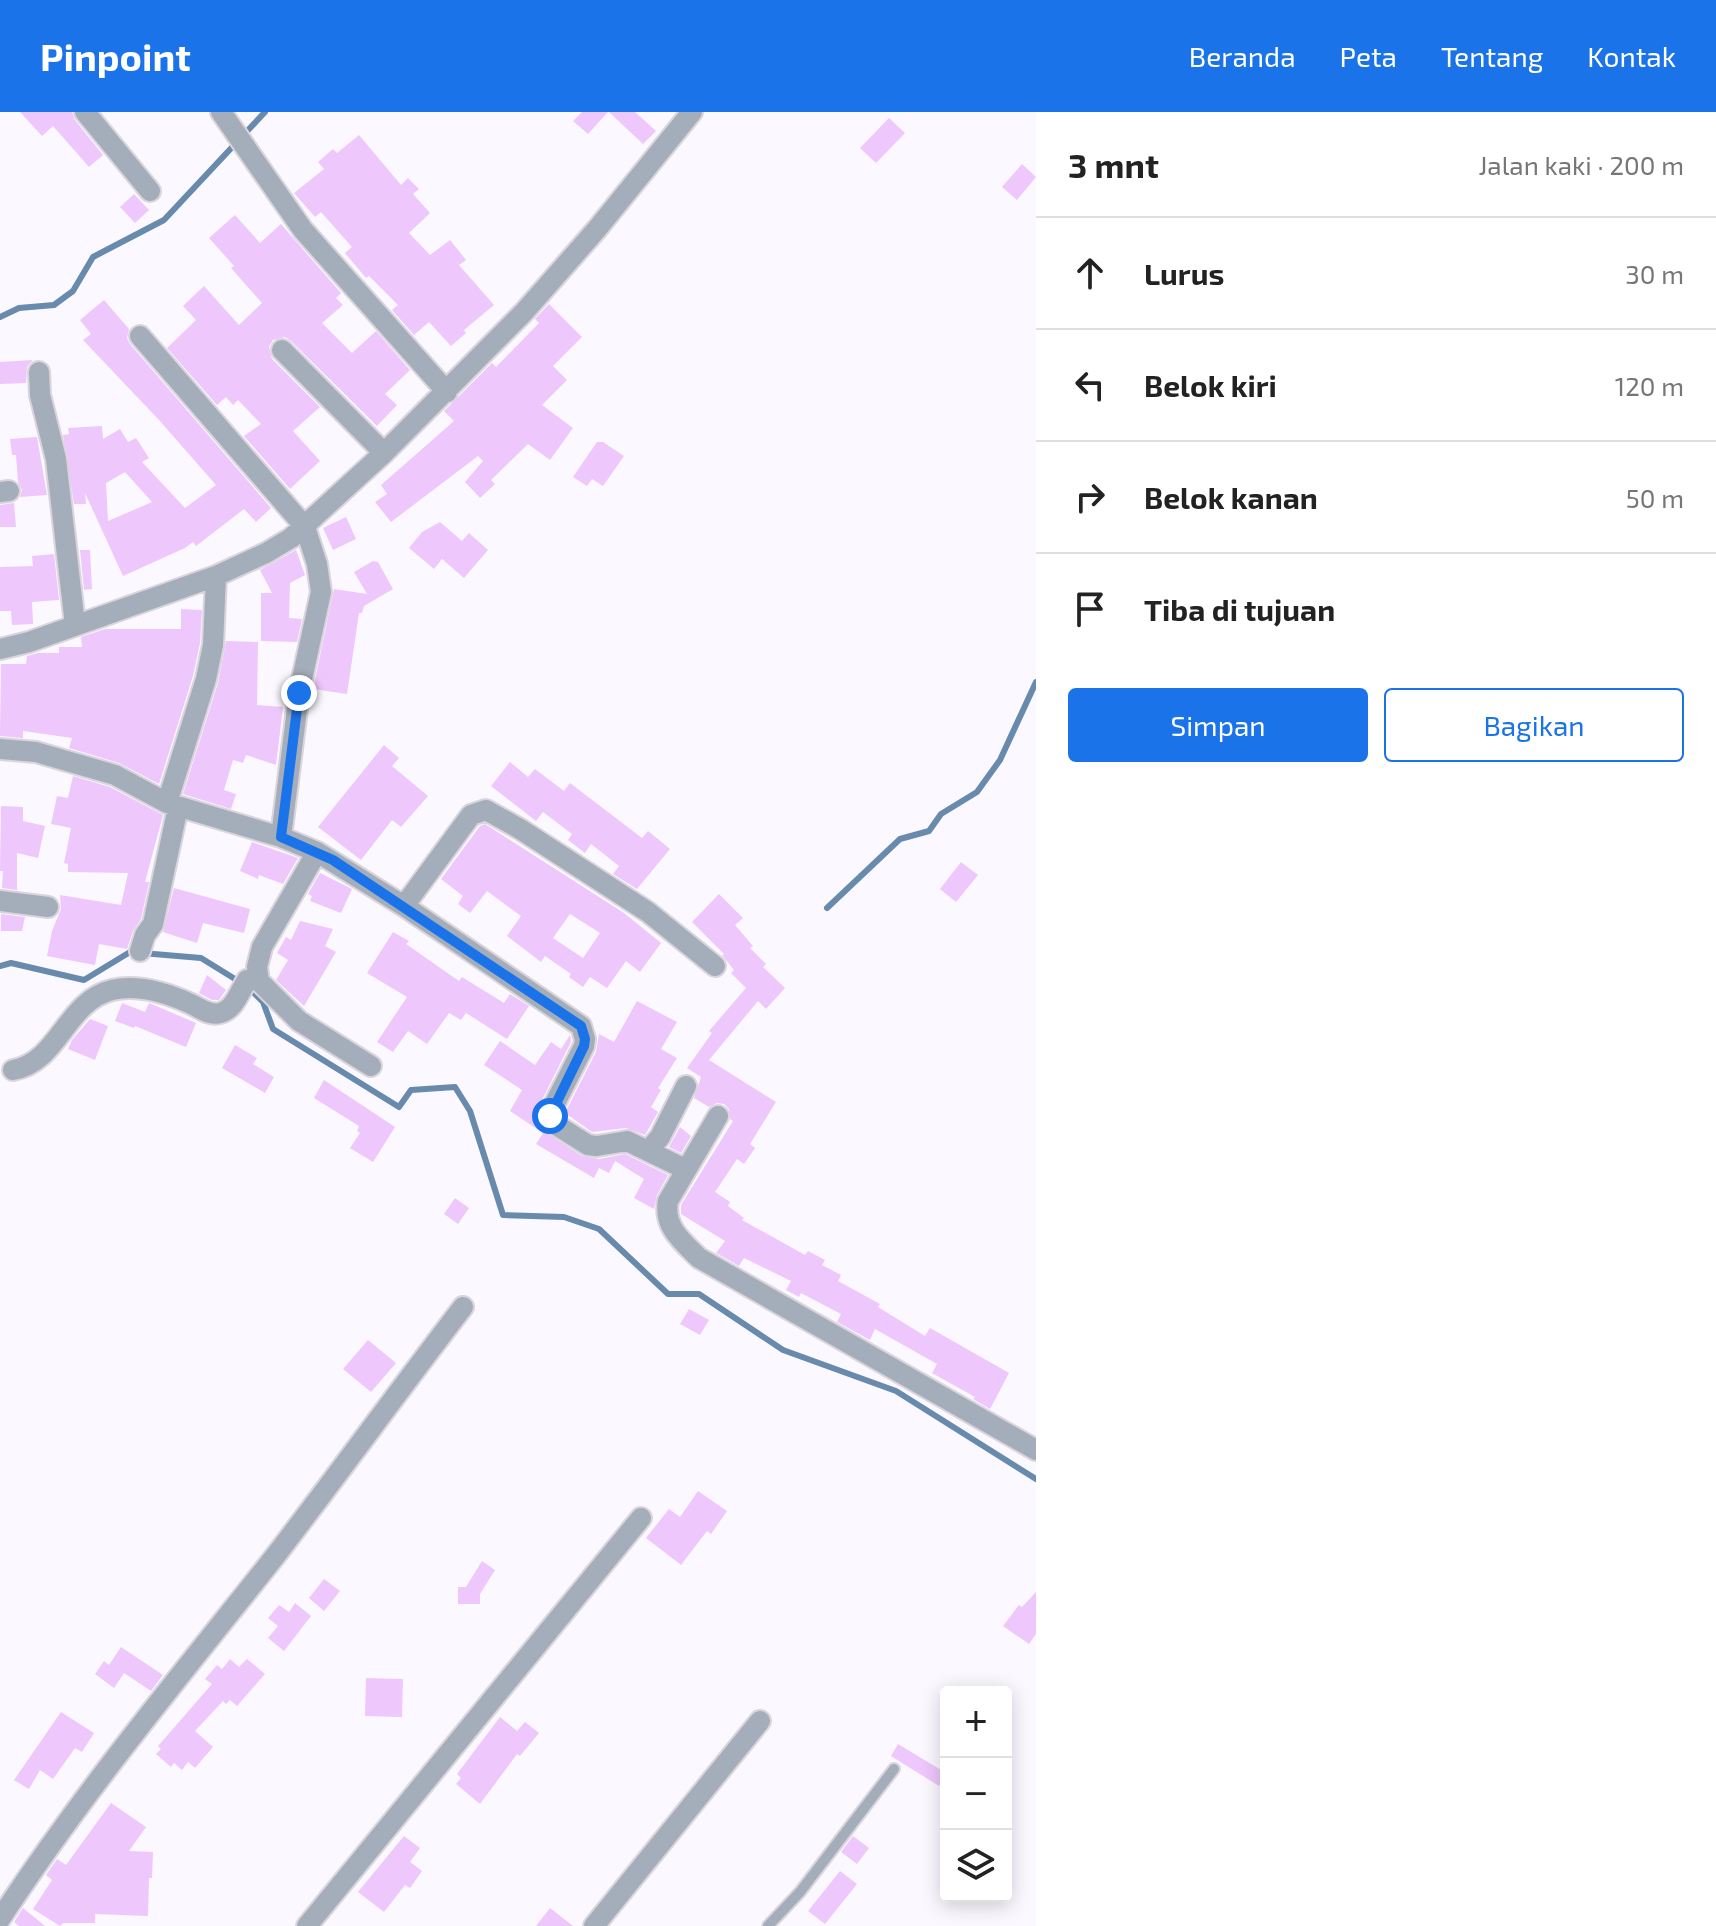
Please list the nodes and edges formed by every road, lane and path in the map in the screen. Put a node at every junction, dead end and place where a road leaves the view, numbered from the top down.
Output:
1 (85, 112) edge
2 (692, 112) edge
3 (223, 114) edge
4 (150, 191) dead end
5 (140, 336) dead end
6 (282, 350) dead end
7 (39, 372) dead end
8 (447, 392) junction
9 (384, 453) junction
10 (305, 527) junction
11 (216, 576) junction
12 (75, 625) junction
13 (0, 649) edge
14 (0, 749) edge
15 (172, 805) junction
16 (281, 837) junction
17 (317, 852) junction
18 (0, 901) edge
19 (404, 906) junction
20 (48, 907) dead end
21 (140, 951) dead end
22 (715, 966) dead end
23 (253, 980) junction
24 (371, 1066) dead end
25 (13, 1070) dead end
26 (686, 1086) dead end
27 (718, 1116) dead end
28 (649, 1150) junction
29 (685, 1169) junction
30 (463, 1307) dead end
31 (1036, 1450) edge
32 (641, 1518) dead end
33 (760, 1721) dead end
34 (894, 1769) dead end
35 (0, 1919) edge
36 (307, 1926) edge
37 (594, 1926) edge
38 (768, 1926) edge

1 - 4 street
2 - 8 street
3 - 8 street
5 - 10 street
6 - 9 street
7 - 12 street
8 - 9 street
9 - 10 street
10 - 11 street
10 - 16 street
11 - 12 street
11 - 15 street
12 - 13 street
14 - 15 street
15 - 16 street
15 - 21 street
16 - 17 street
17 - 19 street
17 - 23 street
18 - 20 street
19 - 22 street
19 - 28 street
23 - 24 street
23 - 25 street
26 - 28 street
27 - 29 street
28 - 29 street
29 - 31 street
30 - 35 street
32 - 36 street
33 - 37 street
34 - 38 lane

